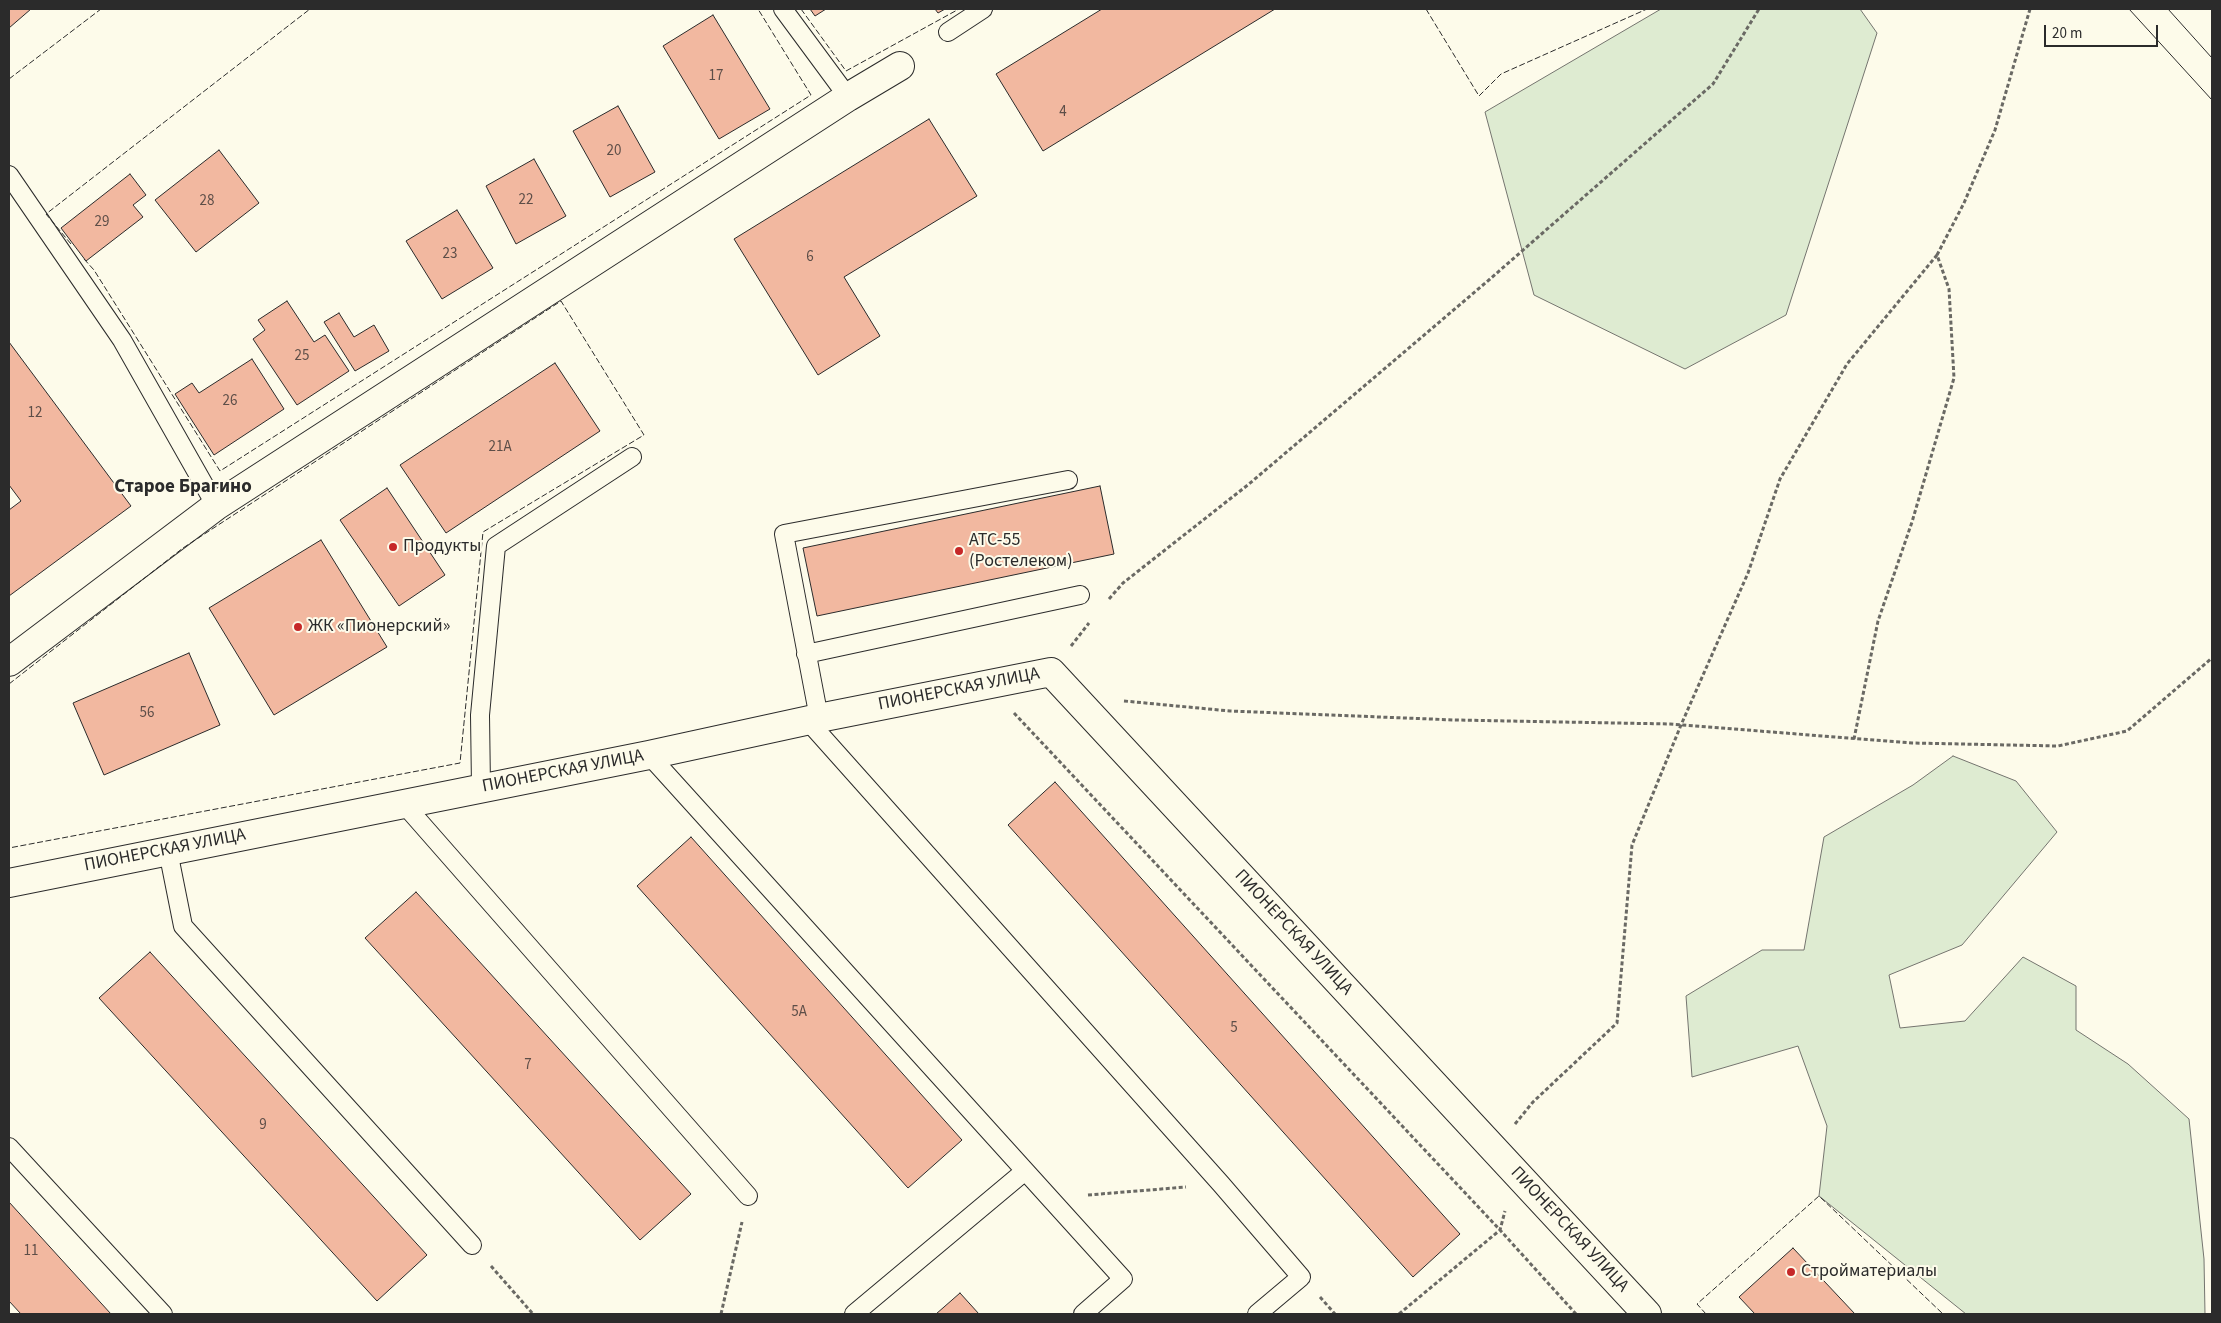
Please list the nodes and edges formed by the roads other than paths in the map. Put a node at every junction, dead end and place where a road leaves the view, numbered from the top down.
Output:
1 (783, 9) edge
2 (984, 9) edge
3 (948, 32) dead end
4 (900, 66) dead end
5 (848, 97) junction
6 (9, 174) edge
7 (632, 457) dead end
8 (1068, 480) dead end
9 (216, 506) junction
10 (1080, 596) dead end
11 (806, 654) junction
12 (9, 662) edge
13 (814, 720) junction
14 (648, 755) junction
15 (481, 787) junction
16 (403, 802) junction
17 (168, 851) junction
18 (9, 883) edge
19 (9, 1147) edge
20 (1025, 1171) junction
21 (748, 1196) road end
22 (472, 1245) road end
23 (163, 1314) edge
24 (854, 1314) edge
25 (1083, 1314) edge
26 (1257, 1314) edge
27 (1647, 1314) edge

1 - 5 lane
2 - 3 lane
4 - 5 street
5 - 9 street
6 - 9 lane
7 - 15 lane
8 - 11 lane
9 - 12 street
10 - 11 lane
11 - 13 lane
13 - 14 street, ПИОНЕРСКАЯ УЛИЦА
13 - 26 lane
13 - 27 street, ПИОНЕРСКАЯ УЛИЦА
14 - 15 street, ПИОНЕРСКАЯ УЛИЦА
14 - 20 lane
15 - 16 street, ПИОНЕРСКАЯ УЛИЦА
16 - 17 street, ПИОНЕРСКАЯ УЛИЦА
16 - 21 lane
17 - 18 street, ПИОНЕРСКАЯ УЛИЦА
17 - 22 lane
19 - 23 lane
20 - 24 lane
20 - 25 lane

